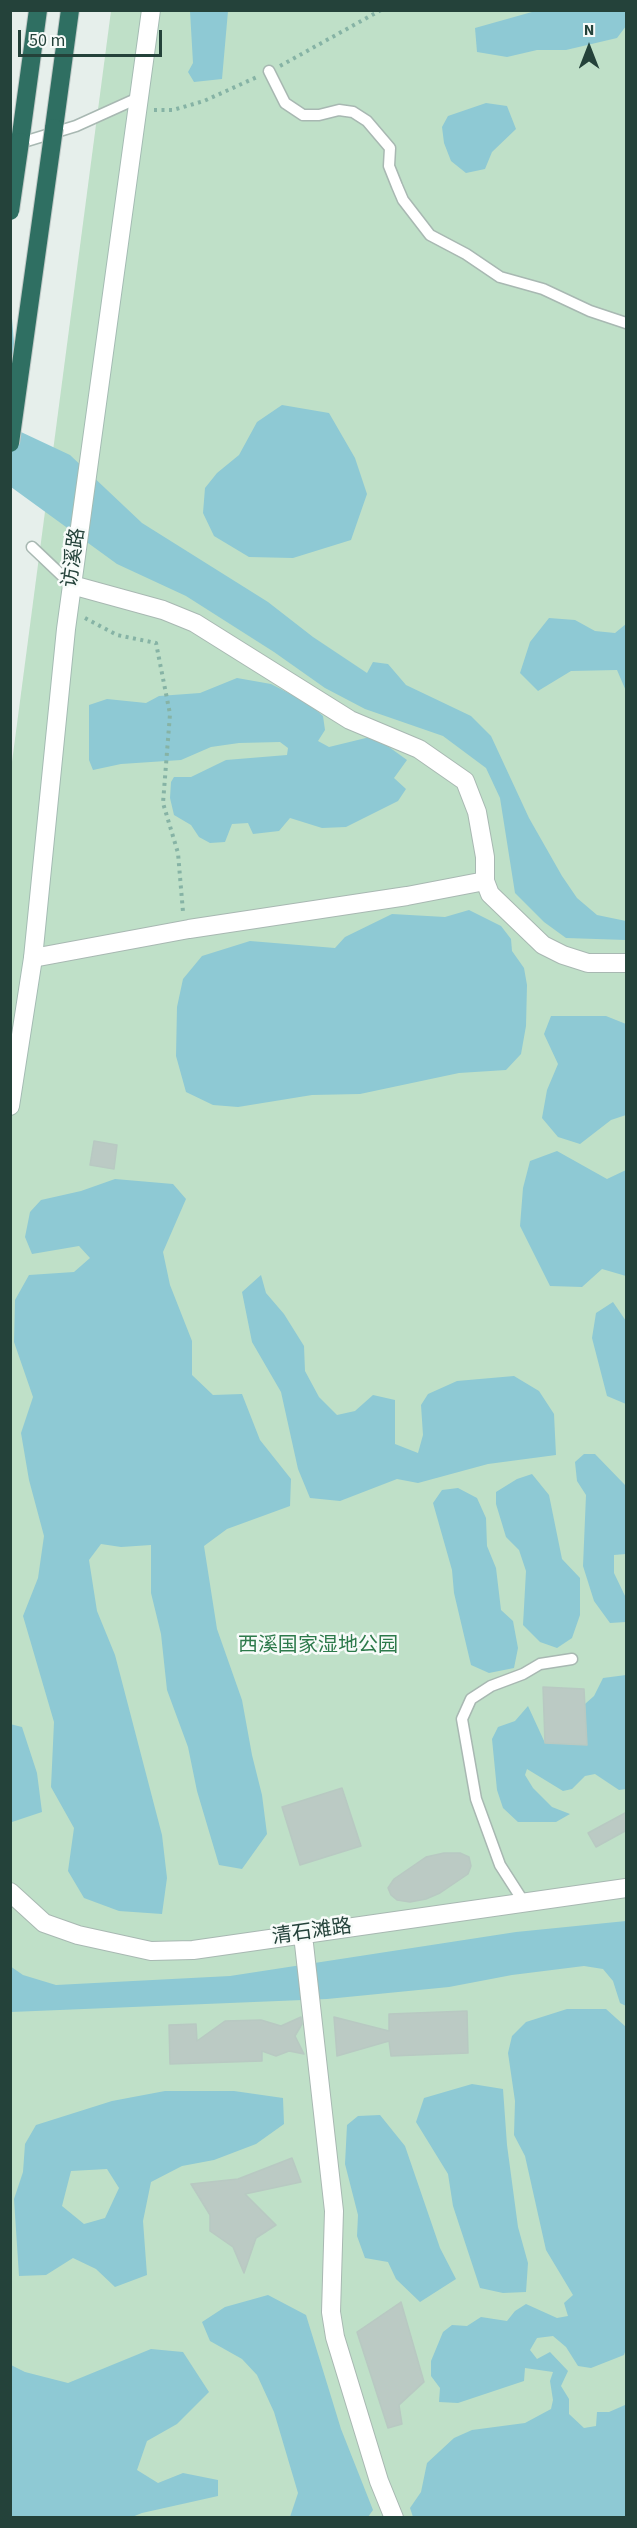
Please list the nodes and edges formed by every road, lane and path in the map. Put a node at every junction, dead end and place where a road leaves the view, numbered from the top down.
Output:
1 (38, 10) edge
2 (70, 10) edge
3 (151, 10) edge
4 (269, 71) dead end
5 (138, 98) junction
6 (15, 144) edge
7 (10, 210) edge
8 (627, 323) edge
9 (10, 443) edge
10 (32, 548) dead end
11 (72, 585) junction
12 (69, 609) junction
13 (485, 881) junction
14 (189, 929) junction
15 (33, 958) junction
16 (627, 963) edge
17 (10, 1106) edge
18 (572, 1659) dead end
19 (627, 1888) edge
20 (10, 1892) edge
21 (525, 1904) junction
22 (303, 1935) junction
23 (394, 2517) edge

1 - 6 highway
2 - 9 highway, bridge
3 - 5 street, 访溪路
4 - 8 lane
5 - 6 lane
5 - 11 street, 访溪路
6 - 7 highway, bridge
10 - 11 lane
11 - 12 street, 访溪路
11 - 13 street
12 - 14 path
12 - 15 street, 访溪路
13 - 14 street
13 - 16 street
14 - 15 street
15 - 17 street, 访溪路
18 - 21 lane
19 - 21 street, 清石滩路
20 - 22 street, 清石滩路
21 - 22 street, 清石滩路
22 - 23 street

